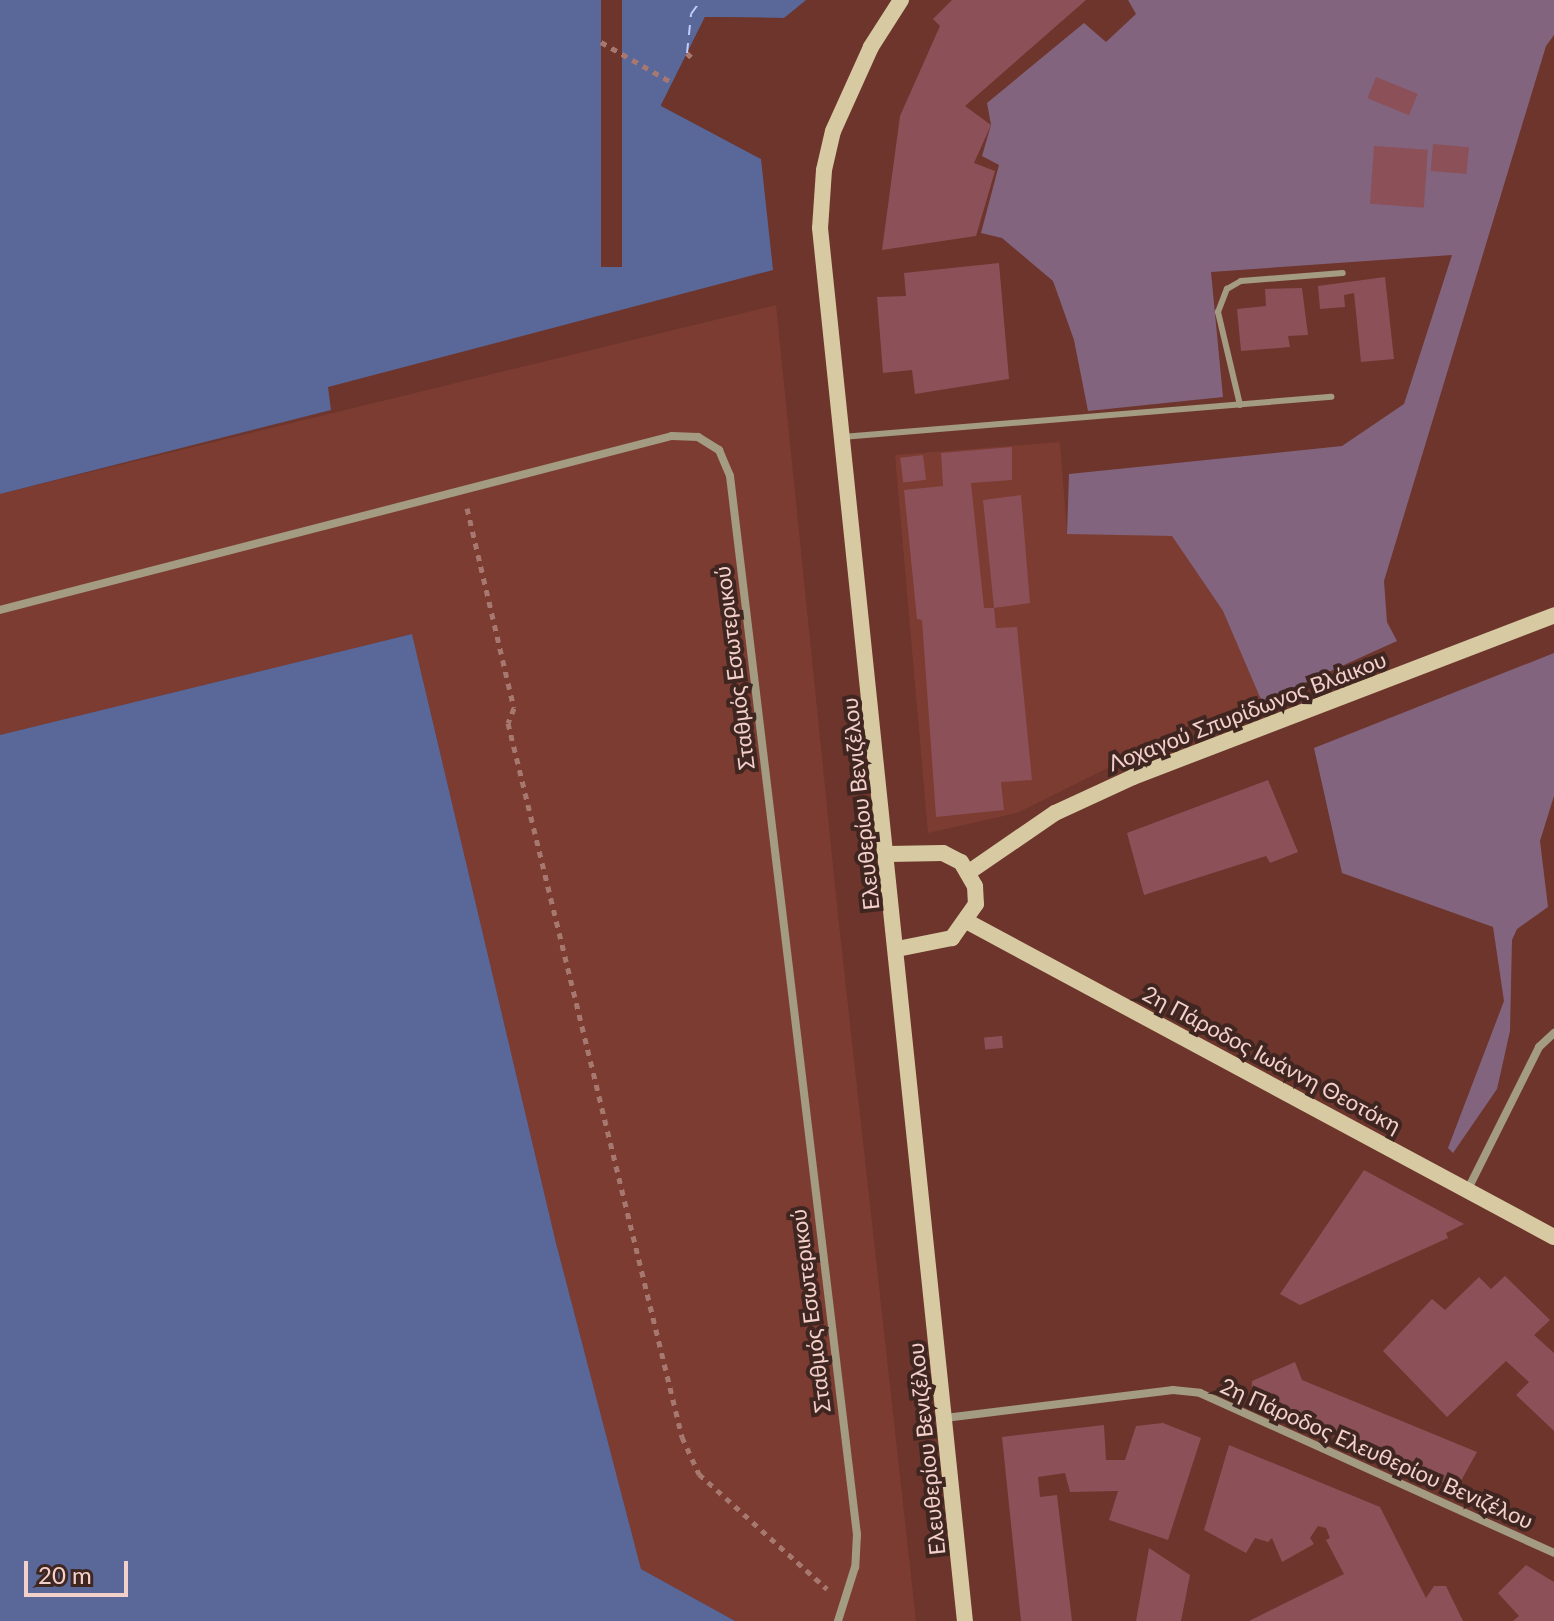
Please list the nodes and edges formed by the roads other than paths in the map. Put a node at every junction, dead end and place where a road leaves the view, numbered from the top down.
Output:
1 (901, 0) edge
2 (1343, 273) dead end
3 (1331, 397) dead end
4 (1240, 405) junction
5 (842, 437) junction
6 (0, 610) edge
7 (1554, 615) edge
8 (888, 854) junction
9 (969, 872) junction
10 (968, 922) junction
11 (897, 949) junction
12 (1554, 1033) edge
13 (1468, 1189) junction
14 (1554, 1237) edge
15 (945, 1418) junction
16 (1554, 1553) edge
17 (838, 1621) edge
18 (965, 1621) edge

1 - 5 main road, Ελευθερίου Βενιζέλου
2 - 4 lane
3 - 4 lane
4 - 5 lane
5 - 8 main road, Ελευθερίου Βενιζέλου
6 - 17 street, Σταθμός Εσωτερικού
7 - 9 main road, Λοχαγού Σπυρίδωνος Βλάικου
8 - 9 main road
8 - 11 main road, Ελευθερίου Βενιζέλου
9 - 10 main road
10 - 11 main road
10 - 13 main road, 2η Πάροδος Ιωάννη Θεοτόκη
11 - 15 main road, Ελευθερίου Βενιζέλου
12 - 13 street
13 - 14 main road, 2η Πάροδος Ιωάννη Θεοτόκη
15 - 16 street, 2η Πάροδος Ελευθερίου Βενιζέλου
15 - 18 main road, Ελευθερίου Βενιζέλου

